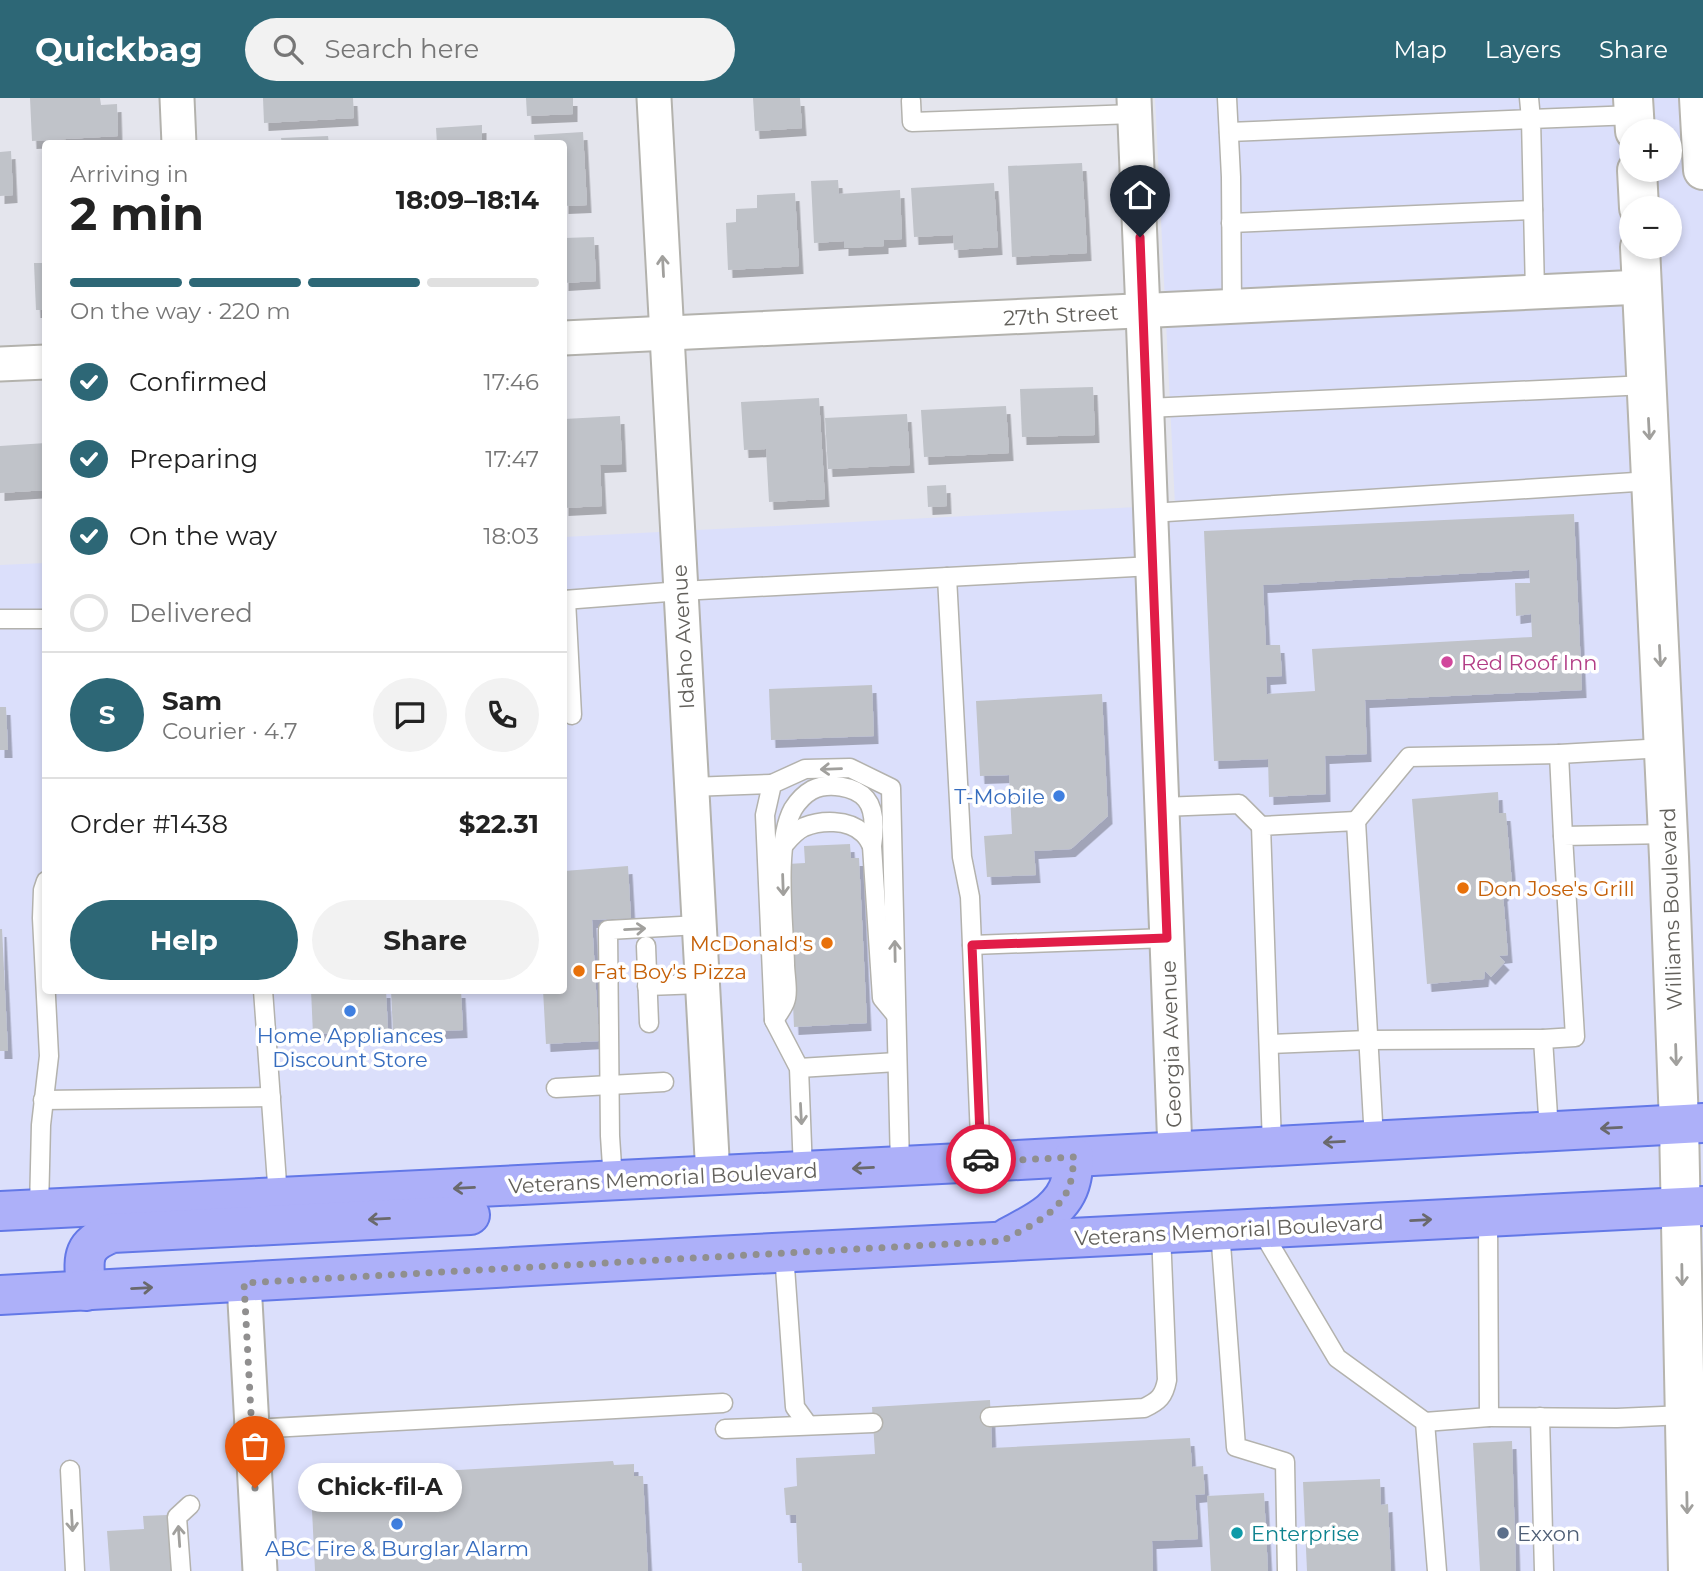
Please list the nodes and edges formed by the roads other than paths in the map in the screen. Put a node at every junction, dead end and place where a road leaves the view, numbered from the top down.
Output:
1 (177, 98) edge
2 (654, 98) edge
3 (1227, 98) edge
4 (1529, 98) edge
5 (1699, 98) edge
6 (911, 101) dead end
7 (1134, 106) edge
8 (1634, 115) edge
9 (1531, 119) junction
10 (1229, 132) junction
11 (179, 140) edge
12 (1703, 170) edge
13 (1533, 210) junction
14 (1231, 223) junction
15 (1641, 259) edge
16 (1642, 287) junction
17 (1535, 292) junction
18 (1232, 307) junction
19 (1143, 312) junction
20 (666, 334) junction
21 (567, 338) edge
22 (42, 362) edge
23 (0, 364) edge
24 (1647, 384) junction
25 (1147, 408) junction
26 (1651, 481) junction
27 (1151, 513) junction
28 (1153, 566) junction
29 (947, 577) junction
30 (681, 591) junction
31 (567, 600) edge
32 (0, 619) edge
33 (42, 619) edge
34 (567, 633) edge
35 (572, 715) dead end
36 (1664, 748) junction
37 (1559, 754) junction
38 (772, 784) junction
39 (691, 787) junction
40 (1162, 807) junction
41 (1356, 821) junction
42 (1261, 826) junction
43 (1668, 834) junction
44 (1563, 836) junction
45 (783, 846) junction
46 (872, 846) junction
47 (699, 925) junction
48 (1167, 938) junction
49 (972, 945) junction
50 (646, 946) dead end
51 (702, 984) junction
52 (648, 986) junction
53 (46, 994) edge
54 (263, 994) edge
55 (896, 1015) junction
56 (774, 1020) junction
57 (649, 1023) dead end
58 (1543, 1039) junction
59 (1368, 1040) junction
60 (1269, 1044) junction
61 (897, 1062) junction
62 (799, 1068) junction
63 (664, 1082) dead end
64 (610, 1086) junction
65 (556, 1088) dead end
66 (271, 1097) junction
67 (43, 1100) junction
68 (1691, 1123) edge
69 (1549, 1131) junction
70 (1374, 1140) junction
71 (1272, 1145) junction
72 (1175, 1151) junction
73 (1074, 1157) junction
74 (981, 1162) junction
75 (900, 1166) junction
76 (803, 1171) junction
77 (713, 1176) junction
78 (613, 1181) junction
79 (278, 1197) junction
80 (1691, 1207) edge
81 (39, 1209) junction
82 (0, 1211) edge
83 (1488, 1217) junction
84 (1260, 1228) junction
85 (1220, 1230) junction
86 (1161, 1233) junction
87 (1002, 1241) junction
88 (784, 1253) junction
89 (244, 1283) junction
90 (86, 1290) junction
91 (0, 1295) edge
92 (723, 1403) dead end
93 (1685, 1415) junction
94 (990, 1417) dead end
95 (1489, 1418) junction
96 (1540, 1418) junction
97 (1425, 1422) junction
98 (873, 1423) dead end
99 (808, 1425) junction
100 (252, 1429) junction
101 (725, 1429) dead end
102 (70, 1470) dead end
103 (190, 1505) dead end
104 (75, 1571) edge
105 (181, 1571) edge
106 (260, 1571) edge
107 (1287, 1571) edge
108 (1437, 1571) edge
109 (1544, 1571) edge
110 (1688, 1571) edge

1 - 11 street
20 -> 2 street, Idaho Avenue
3 - 10 lane
4 - 9 lane
5 - 12 main road
6 - 7 lane
7 - 19 street, Georgia Avenue
8 - 9 lane
9 - 10 lane
9 - 13 lane
10 - 14 lane
13 - 14 lane
13 - 17 lane
14 - 18 lane
15 - 16 main road, Williams Boulevard
16 - 17 street, 27th Street
16 - 24 main road, Williams Boulevard
17 - 18 street, 27th Street
18 - 19 street, 27th Street
19 - 20 street, 27th Street
19 - 25 street, Georgia Avenue
20 - 21 street, 27th Street
20 - 30 street, Idaho Avenue
22 - 23 street
24 - 25 lane
24 -> 26 main road, Williams Boulevard
25 - 27 street, Georgia Avenue
26 - 27 lane
26 -> 36 main road, Williams Boulevard
27 - 28 street, Georgia Avenue
28 - 29 lane
28 - 40 street, Georgia Avenue
29 - 30 lane
29 - 49 lane
30 - 31 lane
30 - 39 street, Idaho Avenue
32 - 33 lane
34 - 35 lane
36 - 37 lane
36 - 43 main road, Williams Boulevard
37 - 41 lane
37 - 44 lane
38 - 39 lane
55 -> 38 lane
38 - 56 lane
39 - 47 street, Idaho Avenue
40 - 42 lane
40 - 48 street, Georgia Avenue
41 - 42 lane
41 - 59 lane
42 - 60 lane
43 - 44 lane
43 -> 68 main road, Williams Boulevard
44 - 58 lane
45 - 46 lane
45 - 46 lane
45 -> 56 lane
46 - 55 lane
47 - 51 street, Idaho Avenue
64 -> 47 lane
48 - 49 lane
48 - 72 street, Georgia Avenue
49 - 74 lane
50 - 52 lane
51 - 52 lane
51 - 77 street, Idaho Avenue
52 - 57 lane
53 - 67 lane
54 - 66 lane
55 - 61 lane
56 - 62 lane
58 - 59 lane
58 - 69 lane
59 - 60 lane
59 - 70 lane
60 - 71 lane
61 - 62 lane
61 - 75 lane
62 -> 76 lane
63 - 64 lane
64 - 65 lane
64 - 78 lane
66 - 67 lane
66 - 79 lane
67 - 81 lane
68 -> 69 main road, Veterans Memorial Boulevard
68 - 80 main road, Williams Boulevard
69 - 70 main road, Veterans Memorial Boulevard
70 -> 71 main road, Veterans Memorial Boulevard
71 - 72 main road, Veterans Memorial Boulevard
72 - 73 main road, Veterans Memorial Boulevard
73 - 74 main road, Veterans Memorial Boulevard
73 - 87 main road
74 - 75 main road, Veterans Memorial Boulevard
75 -> 76 main road, Veterans Memorial Boulevard
76 - 77 main road, Veterans Memorial Boulevard
77 - 78 main road, Veterans Memorial Boulevard
77 -> 90 main road
78 -> 79 main road, Veterans Memorial Boulevard
79 - 81 main road, Veterans Memorial Boulevard
80 - 83 main road, Veterans Memorial Boulevard
80 -> 93 main road, Williams Boulevard
81 - 82 main road, Veterans Memorial Boulevard
84 -> 83 main road, Veterans Memorial Boulevard
83 - 95 lane
84 - 85 main road, Veterans Memorial Boulevard
84 - 97 lane
85 - 86 main road, Veterans Memorial Boulevard
85 - 107 lane
86 - 87 main road, Veterans Memorial Boulevard
86 - 94 lane
87 - 88 main road, Veterans Memorial Boulevard
88 - 89 main road, Veterans Memorial Boulevard
88 - 99 lane
90 -> 89 main road, Veterans Memorial Boulevard
89 - 100 street
90 - 91 main road, Veterans Memorial Boulevard
92 - 100 lane
93 - 96 lane
93 -> 110 main road, Williams Boulevard
95 - 96 lane
95 - 97 lane
96 - 109 lane
97 - 108 lane
98 - 99 lane
99 - 101 lane
100 - 106 street
102 -> 104 lane
105 -> 103 lane

